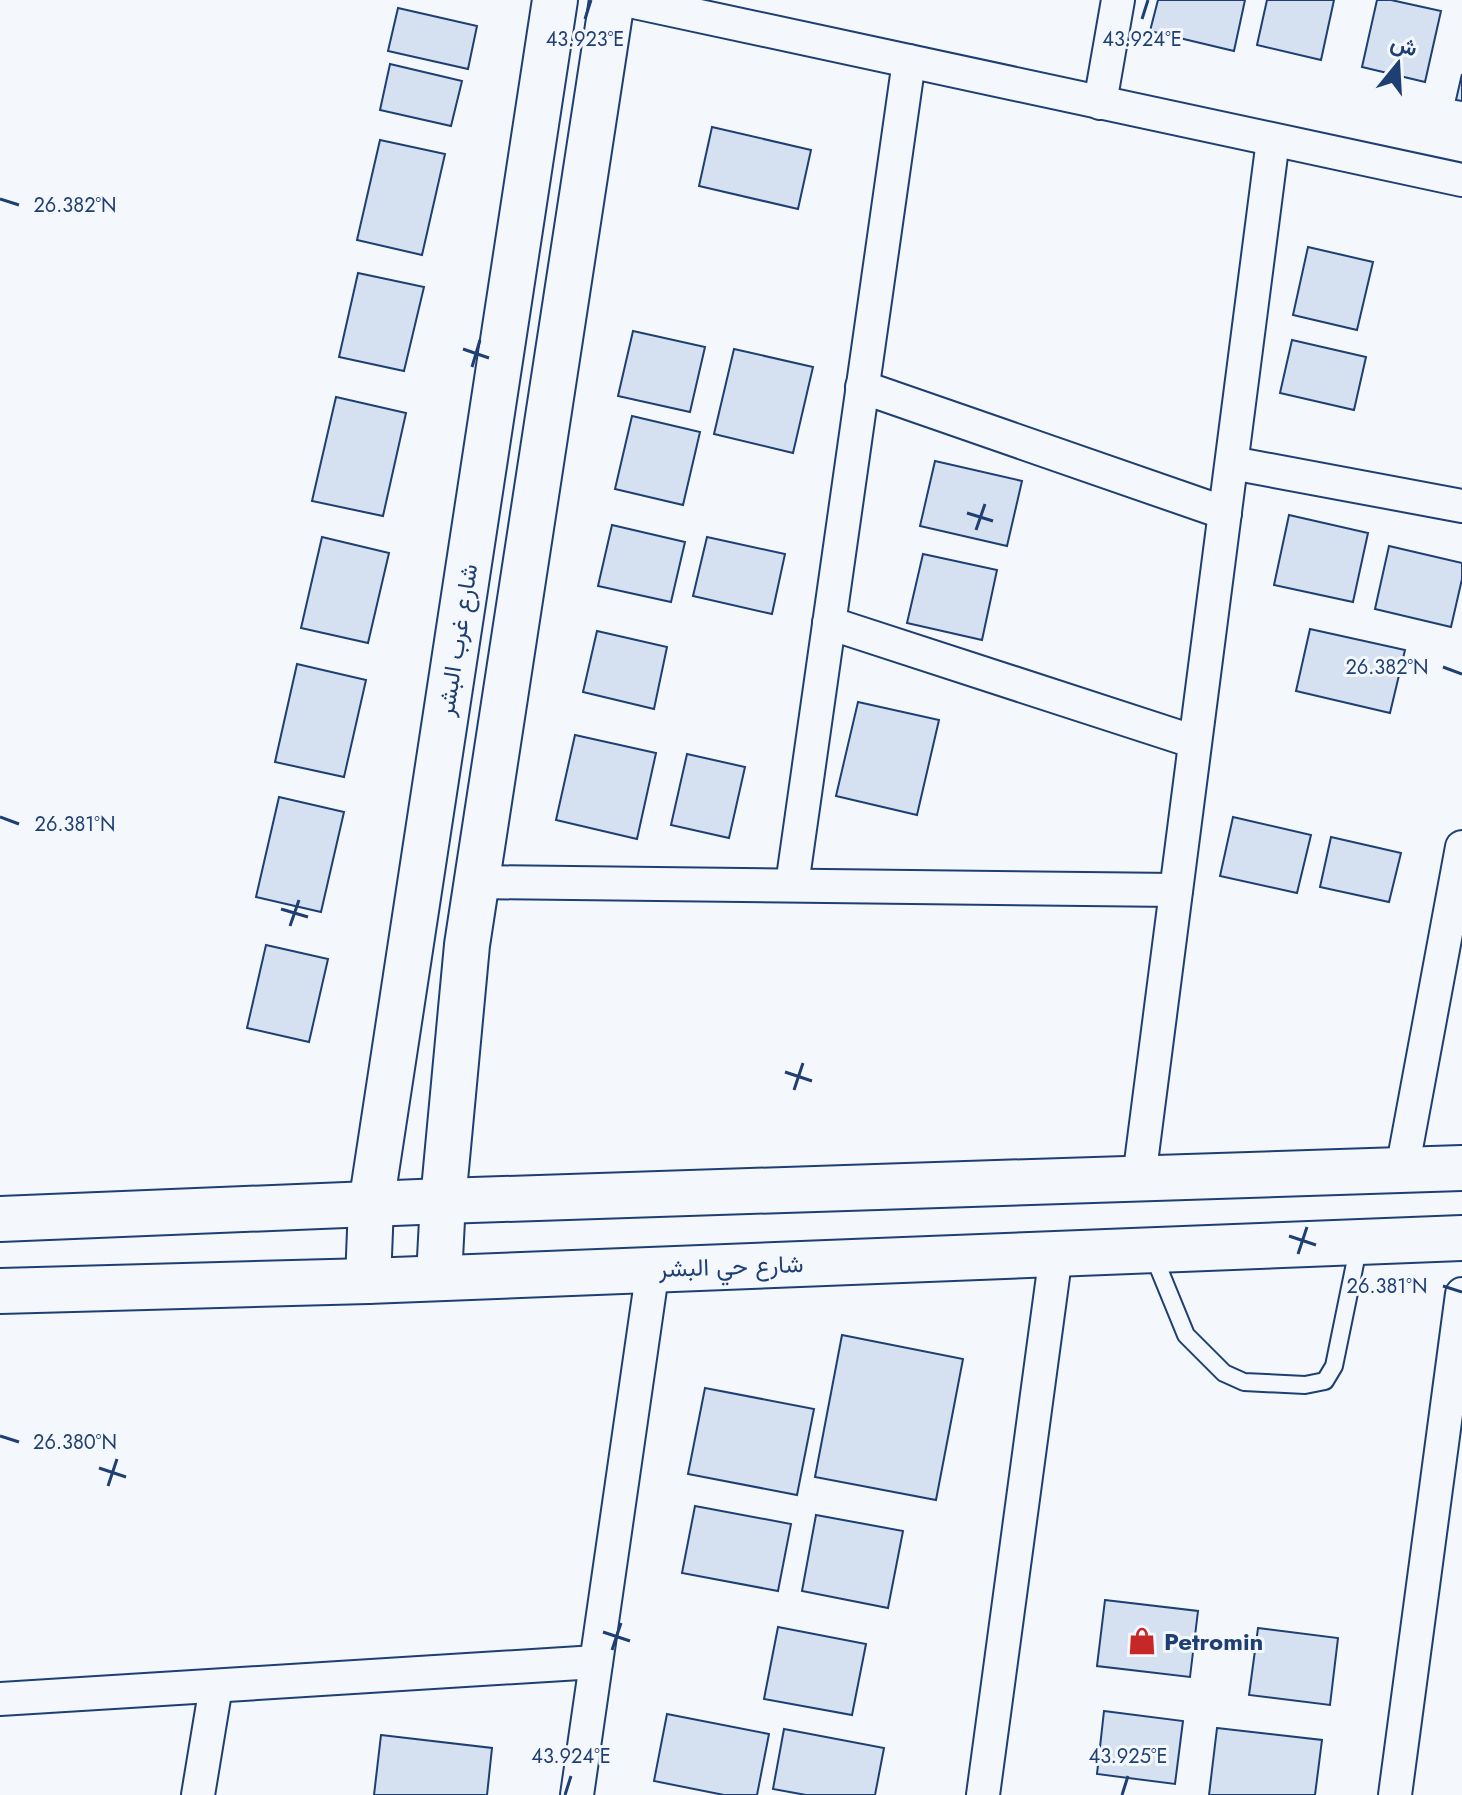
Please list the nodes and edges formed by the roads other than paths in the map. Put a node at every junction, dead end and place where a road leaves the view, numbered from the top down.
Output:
1 (555, 0) edge
2 (612, 0) edge
3 (625, 0) edge
4 (1118, 0) edge
5 (909, 61) junction
6 (1100, 103) junction
7 (1273, 140) junction
8 (1462, 180) edge
9 (862, 387) junction
10 (1232, 463) junction
11 (1462, 506) edge
12 (1225, 513) junction
13 (829, 623) junction
14 (1195, 742) junction
15 (1462, 847) edge
16 (477, 882) junction
17 (792, 885) junction
18 (1176, 890) junction
19 (1462, 1168) edge
20 (1402, 1170) junction
21 (1139, 1178) junction
22 (443, 1201) junction
23 (371, 1205) junction
24 (0, 1219) edge
25 (1462, 1238) edge
26 (1359, 1242) junction
27 (1151, 1251) junction
28 (1056, 1254) junction
29 (653, 1268) junction
30 (439, 1277) junction
31 (368, 1281) junction
32 (0, 1291) edge
33 (1462, 1294) edge
34 (596, 1662) junction
35 (216, 1686) junction
36 (0, 1699) edge
37 (198, 1795) edge
38 (577, 1795) edge
39 (983, 1795) edge
40 (1395, 1795) edge

1 - 23 street, شارع غرب البشر
2 - 16 street
3 - 5 street
4 - 6 street
5 - 6 street
5 - 9 street
6 - 7 street
7 - 8 street
7 - 10 street
9 - 12 street
9 - 13 street
10 - 11 street
10 - 12 street
12 - 14 street
13 - 14 street
13 - 17 street
14 - 18 street
15 - 20 street
16 - 17 street
16 - 22 street
17 - 18 street
18 - 21 street
19 - 20 street
20 - 21 street
21 - 22 street
22 - 23 street
22 - 30 street
23 - 24 street
23 - 31 street, شارع غرب البشر
25 - 26 street, شارع حي البشر
26 - 27 street, شارع حي البشر
26 - 27 lane
27 - 28 street, شارع حي البشر
28 - 29 street, شارع حي البشر
28 - 39 street
29 - 30 street, شارع حي البشر
29 - 34 street
30 - 31 street, شارع حي البشر
31 - 32 street, شارع حي البشر
33 - 40 street
34 - 35 street
34 - 38 street
35 - 36 street
35 - 37 street

